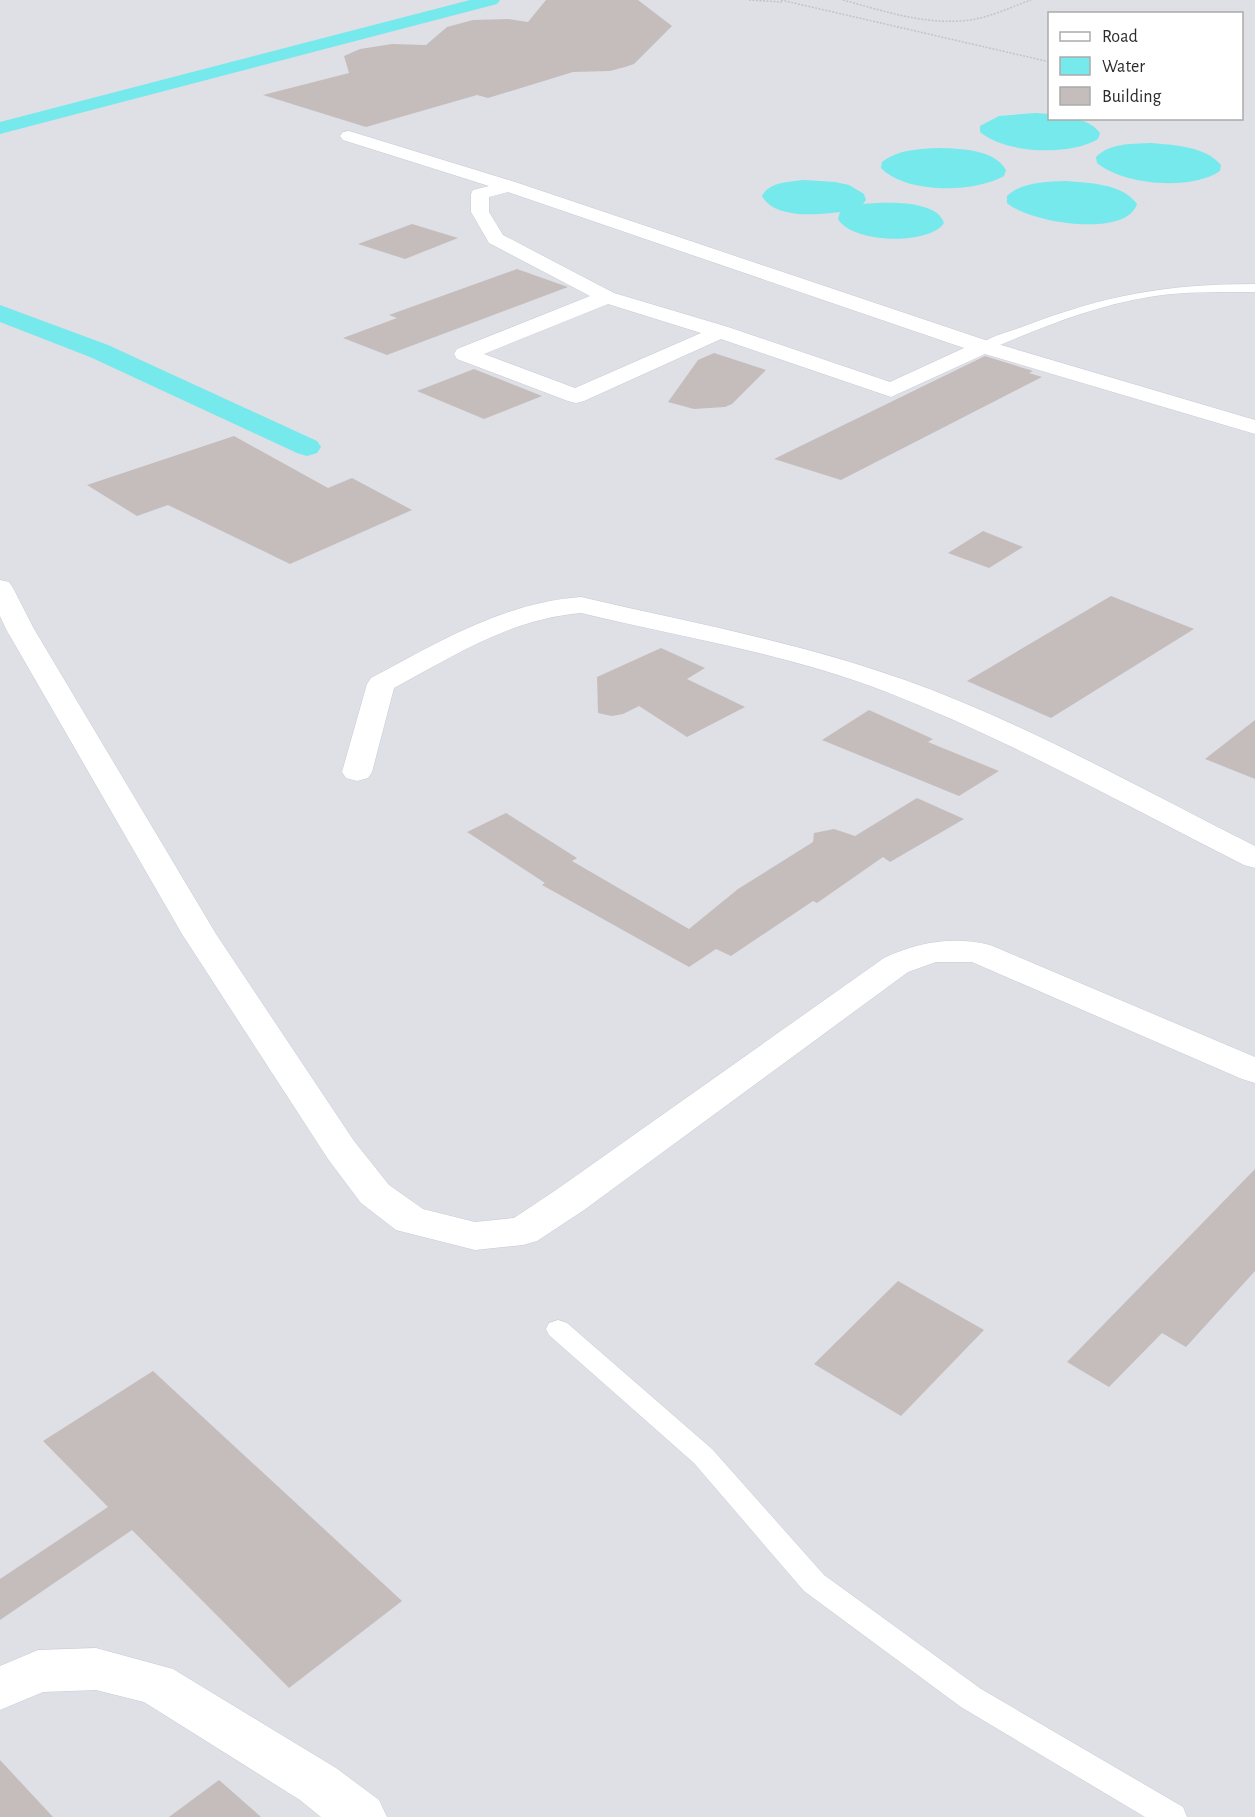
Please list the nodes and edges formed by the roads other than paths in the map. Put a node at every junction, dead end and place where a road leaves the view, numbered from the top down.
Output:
1 (349, 136) dead end
2 (509, 186) junction
3 (1255, 288) edge
4 (608, 297) junction
5 (720, 332) junction
6 (983, 347) junction
7 (1252, 423) edge
8 (0, 588) edge
9 (10, 626) edge
10 (357, 772) dead end
11 (1255, 858) edge
12 (1255, 1071) edge
13 (558, 1329) dead end
14 (0, 1689) edge
15 (361, 1817) edge
16 (1172, 1817) edge

1 - 2 street
2 - 4 street
2 - 6 street
3 - 6 lane
4 - 5 street
4 - 5 street
5 - 6 street
6 - 7 street
8 - 9 street
9 - 12 street
10 - 11 street
13 - 16 lane
14 - 15 street

